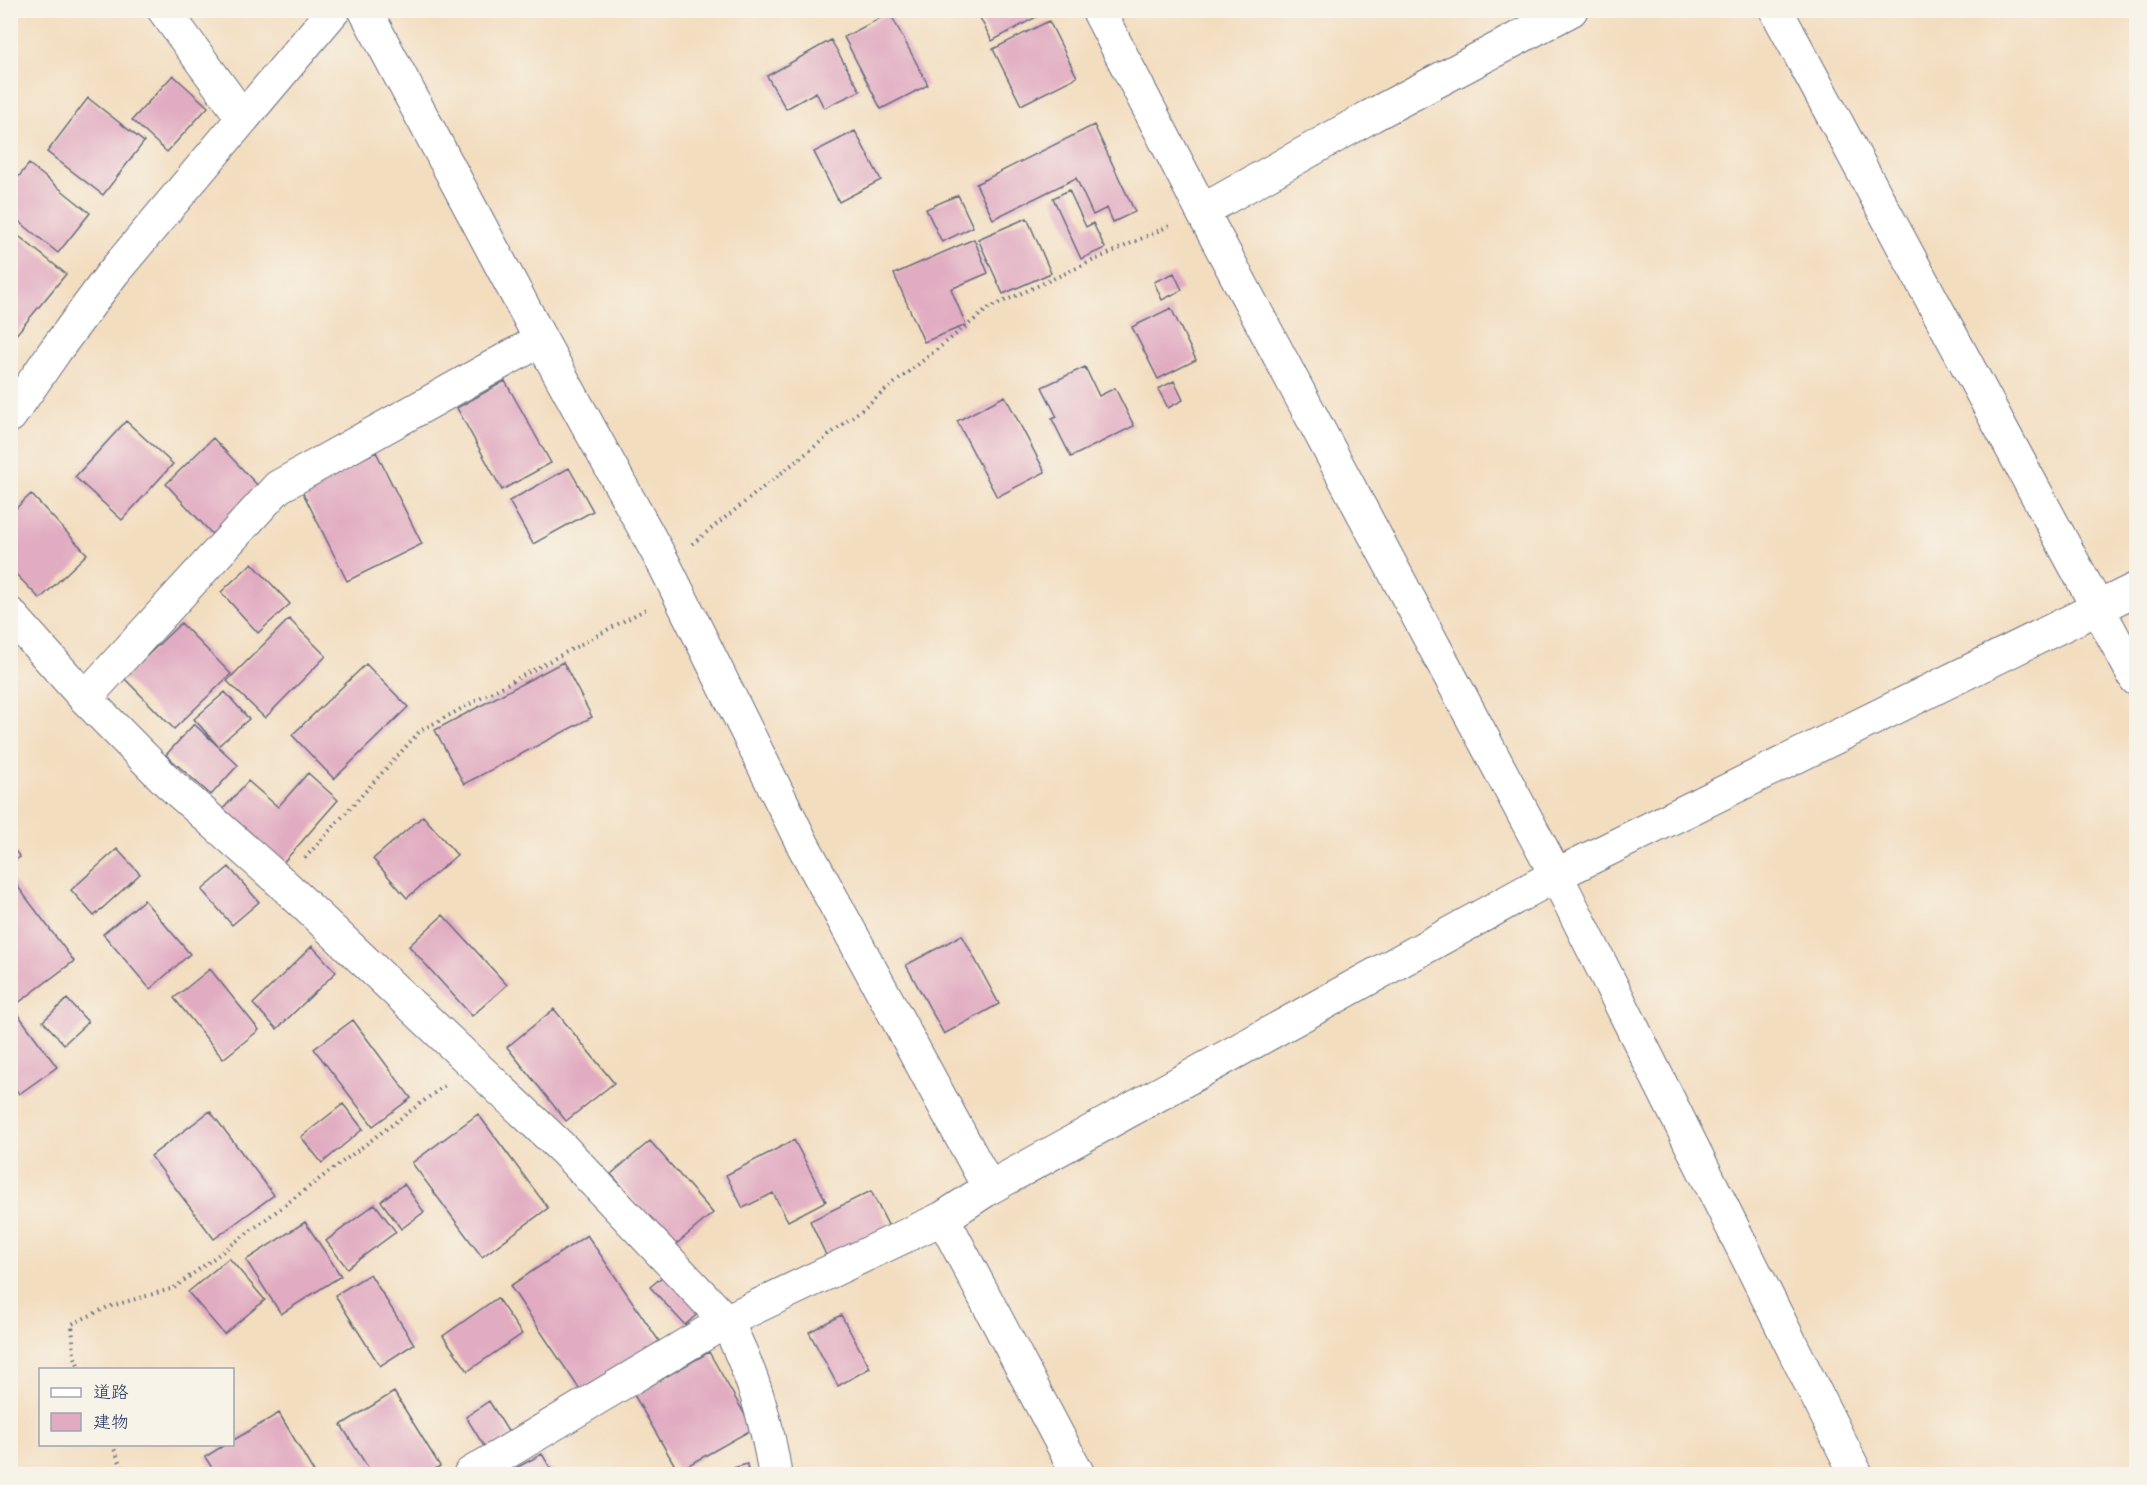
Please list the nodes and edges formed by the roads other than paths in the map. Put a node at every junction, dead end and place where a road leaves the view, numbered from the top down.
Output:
1 (164, 10) edge
2 (334, 10) edge
3 (365, 10) edge
4 (1098, 10) edge
5 (1572, 10) edge
6 (1776, 10) edge
7 (243, 118) junction
8 (1202, 211) junction
9 (541, 340) junction
10 (10, 416) edge
11 (2136, 589) edge
12 (2099, 609) junction
13 (10, 614) edge
14 (2136, 679) edge
15 (85, 698) junction
16 (1556, 875) junction
17 (989, 1188) junction
18 (943, 1218) junction
19 (726, 1321) junction
20 (470, 1474) edge
21 (775, 1474) edge
22 (1078, 1474) edge
23 (1856, 1474) edge

1 - 7 street
2 - 7 street
3 - 9 street
4 - 8 street
5 - 8 street
6 - 12 street
7 - 10 street
8 - 16 street
9 - 15 street
9 - 17 street
11 - 12 street
12 - 14 street
12 - 16 street
13 - 15 street
15 - 19 street
16 - 17 street
16 - 23 street
17 - 18 street
18 - 19 street
18 - 22 street
19 - 20 street
19 - 21 street

